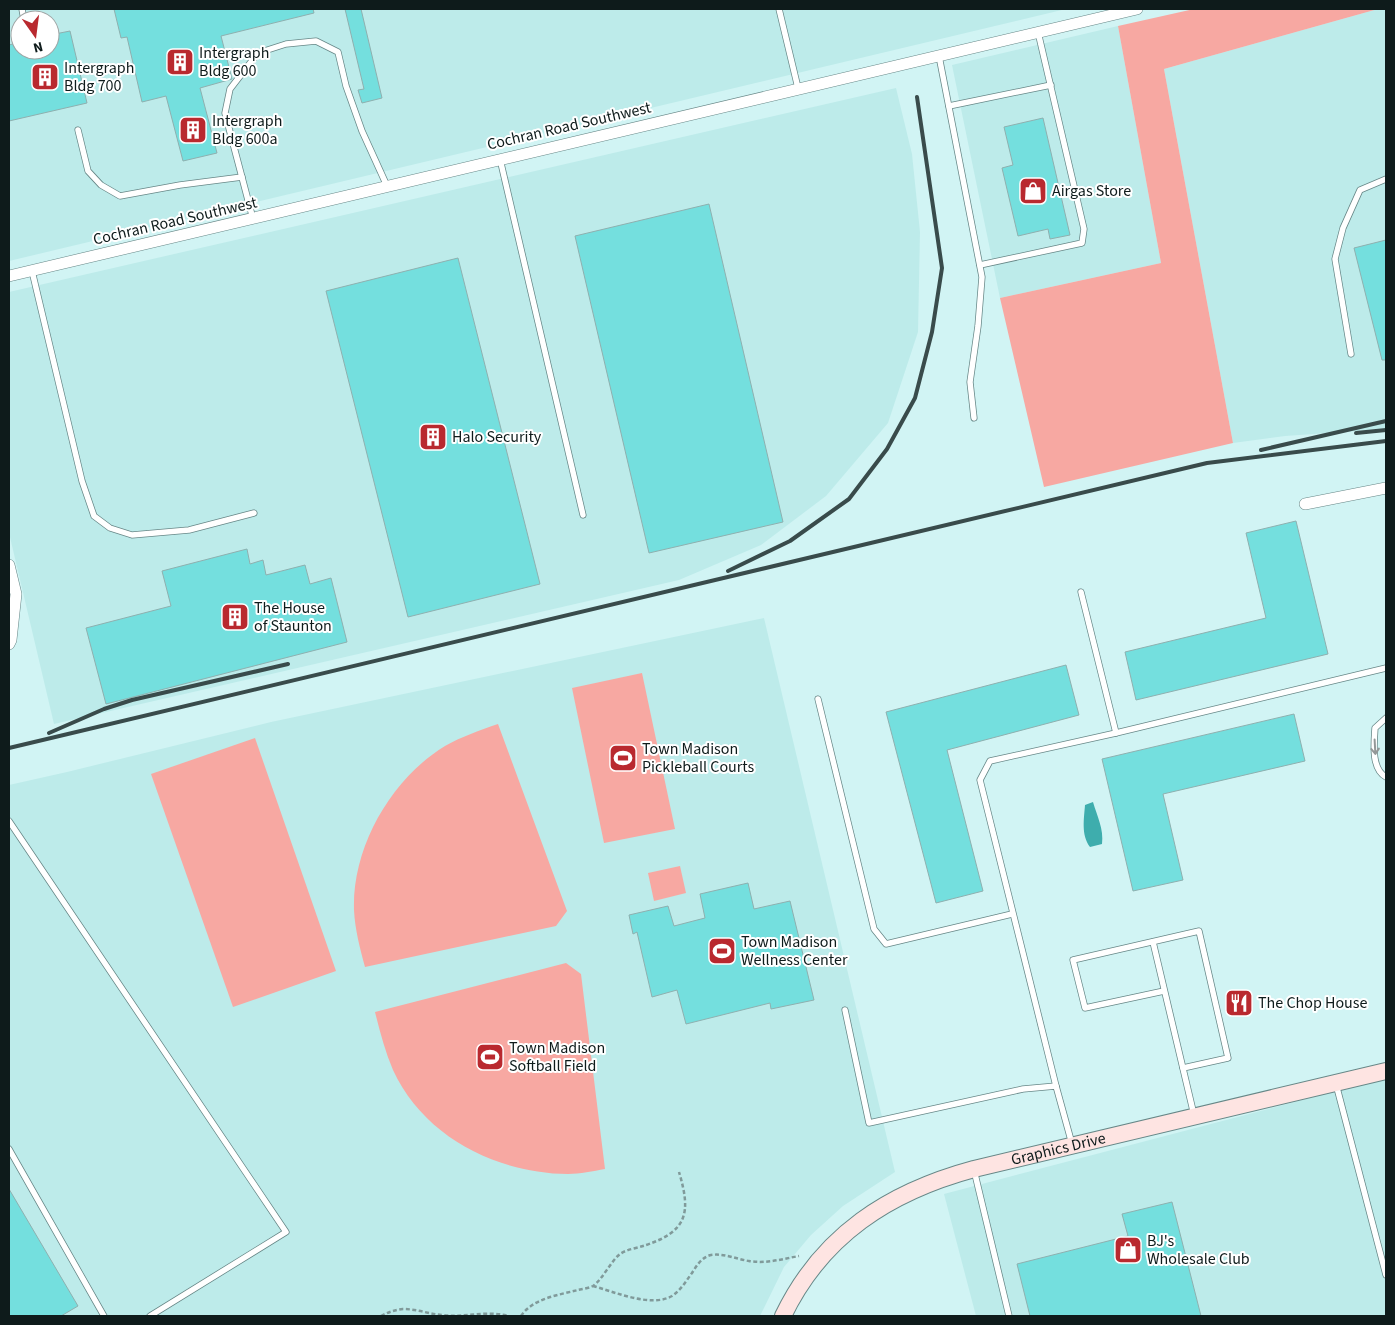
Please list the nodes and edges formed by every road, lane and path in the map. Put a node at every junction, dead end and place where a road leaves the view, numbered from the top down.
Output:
1 (779, 9) edge
2 (1137, 9) edge
3 (1038, 32) junction
4 (939, 56) junction
5 (1051, 85) junction
6 (798, 88) junction
7 (949, 106) junction
8 (78, 130) dead end
9 (500, 160) junction
10 (242, 177) junction
11 (1386, 179) edge
12 (387, 186) junction
13 (253, 220) junction
14 (980, 265) junction
15 (32, 271) junction
16 (9, 276) edge
17 (1351, 354) dead end
18 (974, 418) dead end
19 (1386, 488) edge
20 (1305, 504) dead end
21 (254, 513) dead end
22 (583, 515) dead end
23 (9, 565) edge
24 (1081, 592) dead end
25 (9, 644) edge
26 (1386, 668) edge
27 (818, 699) dead end
28 (1386, 718) edge
29 (1116, 732) junction
30 (1386, 777) edge
31 (9, 821) edge
32 (1012, 914) junction
33 (1153, 942) junction
34 (1164, 991) junction
35 (845, 1010) dead end
36 (1183, 1068) junction
37 (1386, 1071) edge
38 (1336, 1083) junction
39 (1056, 1086) junction
40 (1194, 1116) junction
41 (1072, 1144) junction
42 (9, 1149) edge
43 (974, 1169) junction
44 (679, 1172) dead end
45 (799, 1256) dead end
46 (1386, 1275) edge
47 (593, 1286) junction
48 (104, 1316) edge
49 (150, 1316) edge
50 (381, 1316) edge
51 (509, 1316) edge
52 (520, 1316) edge
53 (783, 1316) edge
54 (1009, 1316) edge

1 - 6 lane
2 - 3 street, Cochran Road Southwest
3 - 4 street, Cochran Road Southwest
3 - 5 lane
4 - 6 street, Cochran Road Southwest
4 - 7 lane
5 - 7 lane
5 - 14 lane
6 - 9 street, Cochran Road Southwest
7 - 14 lane
8 - 10 lane
9 - 12 street, Cochran Road Southwest
9 - 22 lane
10 - 12 lane
10 - 13 lane
11 - 17 lane
12 - 13 street, Cochran Road Southwest
13 - 15 street, Cochran Road Southwest
14 - 18 lane
15 - 16 street, Cochran Road Southwest
15 - 21 lane
19 - 20 street
23 - 25 street
24 - 29 lane
26 - 29 lane
27 - 32 lane
28 -> 30 lane
29 - 32 lane
31 - 49 lane
32 - 39 lane
33 - 34 lane
33 - 34 lane
33 - 36 lane
34 - 36 lane
35 - 39 lane
36 - 40 lane
37 - 38 street, Graphics Drive
38 - 40 street, Graphics Drive
38 - 46 lane
39 - 41 lane
40 - 41 street, Graphics Drive
41 - 43 street, Graphics Drive
42 - 48 lane
43 - 53 street, Graphics Drive
43 - 54 lane
44 - 47 path
45 - 47 path
47 - 52 path
50 - 51 path

